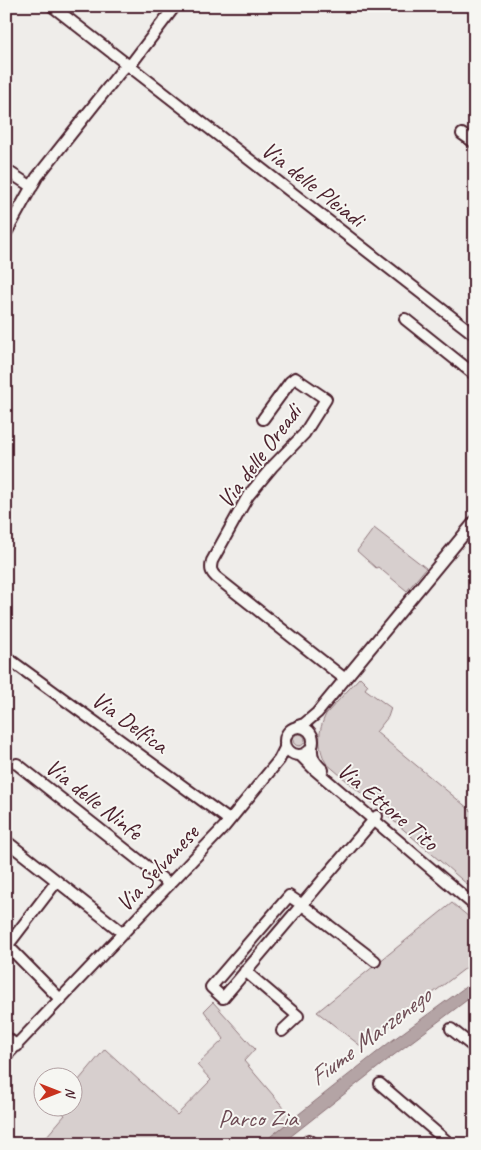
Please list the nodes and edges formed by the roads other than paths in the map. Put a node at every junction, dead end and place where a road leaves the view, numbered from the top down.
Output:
1 (52, 6) edge
2 (175, 6) edge
3 (127, 65) junction
4 (462, 134) dead end
5 (475, 143) edge
6 (6, 170) edge
7 (32, 187) junction
8 (6, 233) edge
9 (405, 319) dead end
10 (475, 335) edge
11 (475, 375) edge
12 (264, 419) dead end
13 (475, 521) edge
14 (6, 657) edge
15 (345, 679) junction
16 (318, 713) junction
17 (298, 726) junction
18 (312, 735) junction
19 (285, 744) junction
20 (312, 747) junction
21 (296, 754) junction
22 (279, 760) junction
23 (17, 764) dead end
24 (375, 818) junction
25 (229, 820) junction
26 (6, 841) edge
27 (57, 881) junction
28 (169, 885) junction
29 (475, 898) edge
30 (301, 904) junction
31 (475, 906) edge
32 (123, 934) junction
33 (7, 945) edge
34 (375, 961) dead end
35 (245, 971) junction
36 (61, 1000) junction
37 (451, 1029) dead end
38 (282, 1031) dead end
39 (6, 1036) edge
40 (16, 1046) junction
41 (475, 1048) edge
42 (6, 1056) edge
43 (380, 1084) dead end
44 (450, 1144) edge

1 - 3 street, Via delle Pleiadi
2 - 3 street
3 - 7 street
3 - 10 street, Via delle Pleiadi
4 - 5 street
6 - 7 street
7 - 8 street
9 - 11 street
12 - 15 street, Via delle Oreadi
13 - 15 street
14 - 25 street, Via Delfica
15 - 16 street
16 - 17 street
16 - 18 street
17 - 18 street
17 - 19 street
18 - 20 street
19 - 21 street
19 - 22 street, Via Selvanese
20 - 21 street
20 - 24 street, Via Ettore Tito
21 - 22 street, Via Selvanese
21 - 24 street, Via Ettore Tito
22 - 25 street, Via Selvanese
23 - 28 street, Via delle Ninfe
24 - 29 street, Via Ettore Tito
24 - 30 street
24 - 31 street, Via Ettore Tito
25 - 28 street, Via Selvanese
26 - 27 street
27 - 32 street
27 - 33 street
28 - 32 street, Via Selvanese
30 - 34 street
30 - 35 street
30 - 35 street
32 - 36 street, Via Selvanese
33 - 36 street
35 - 38 street
36 - 40 street, Via Selvanese
37 - 41 street
39 - 40 street
40 - 42 street, Via Selvanese
43 - 44 street

